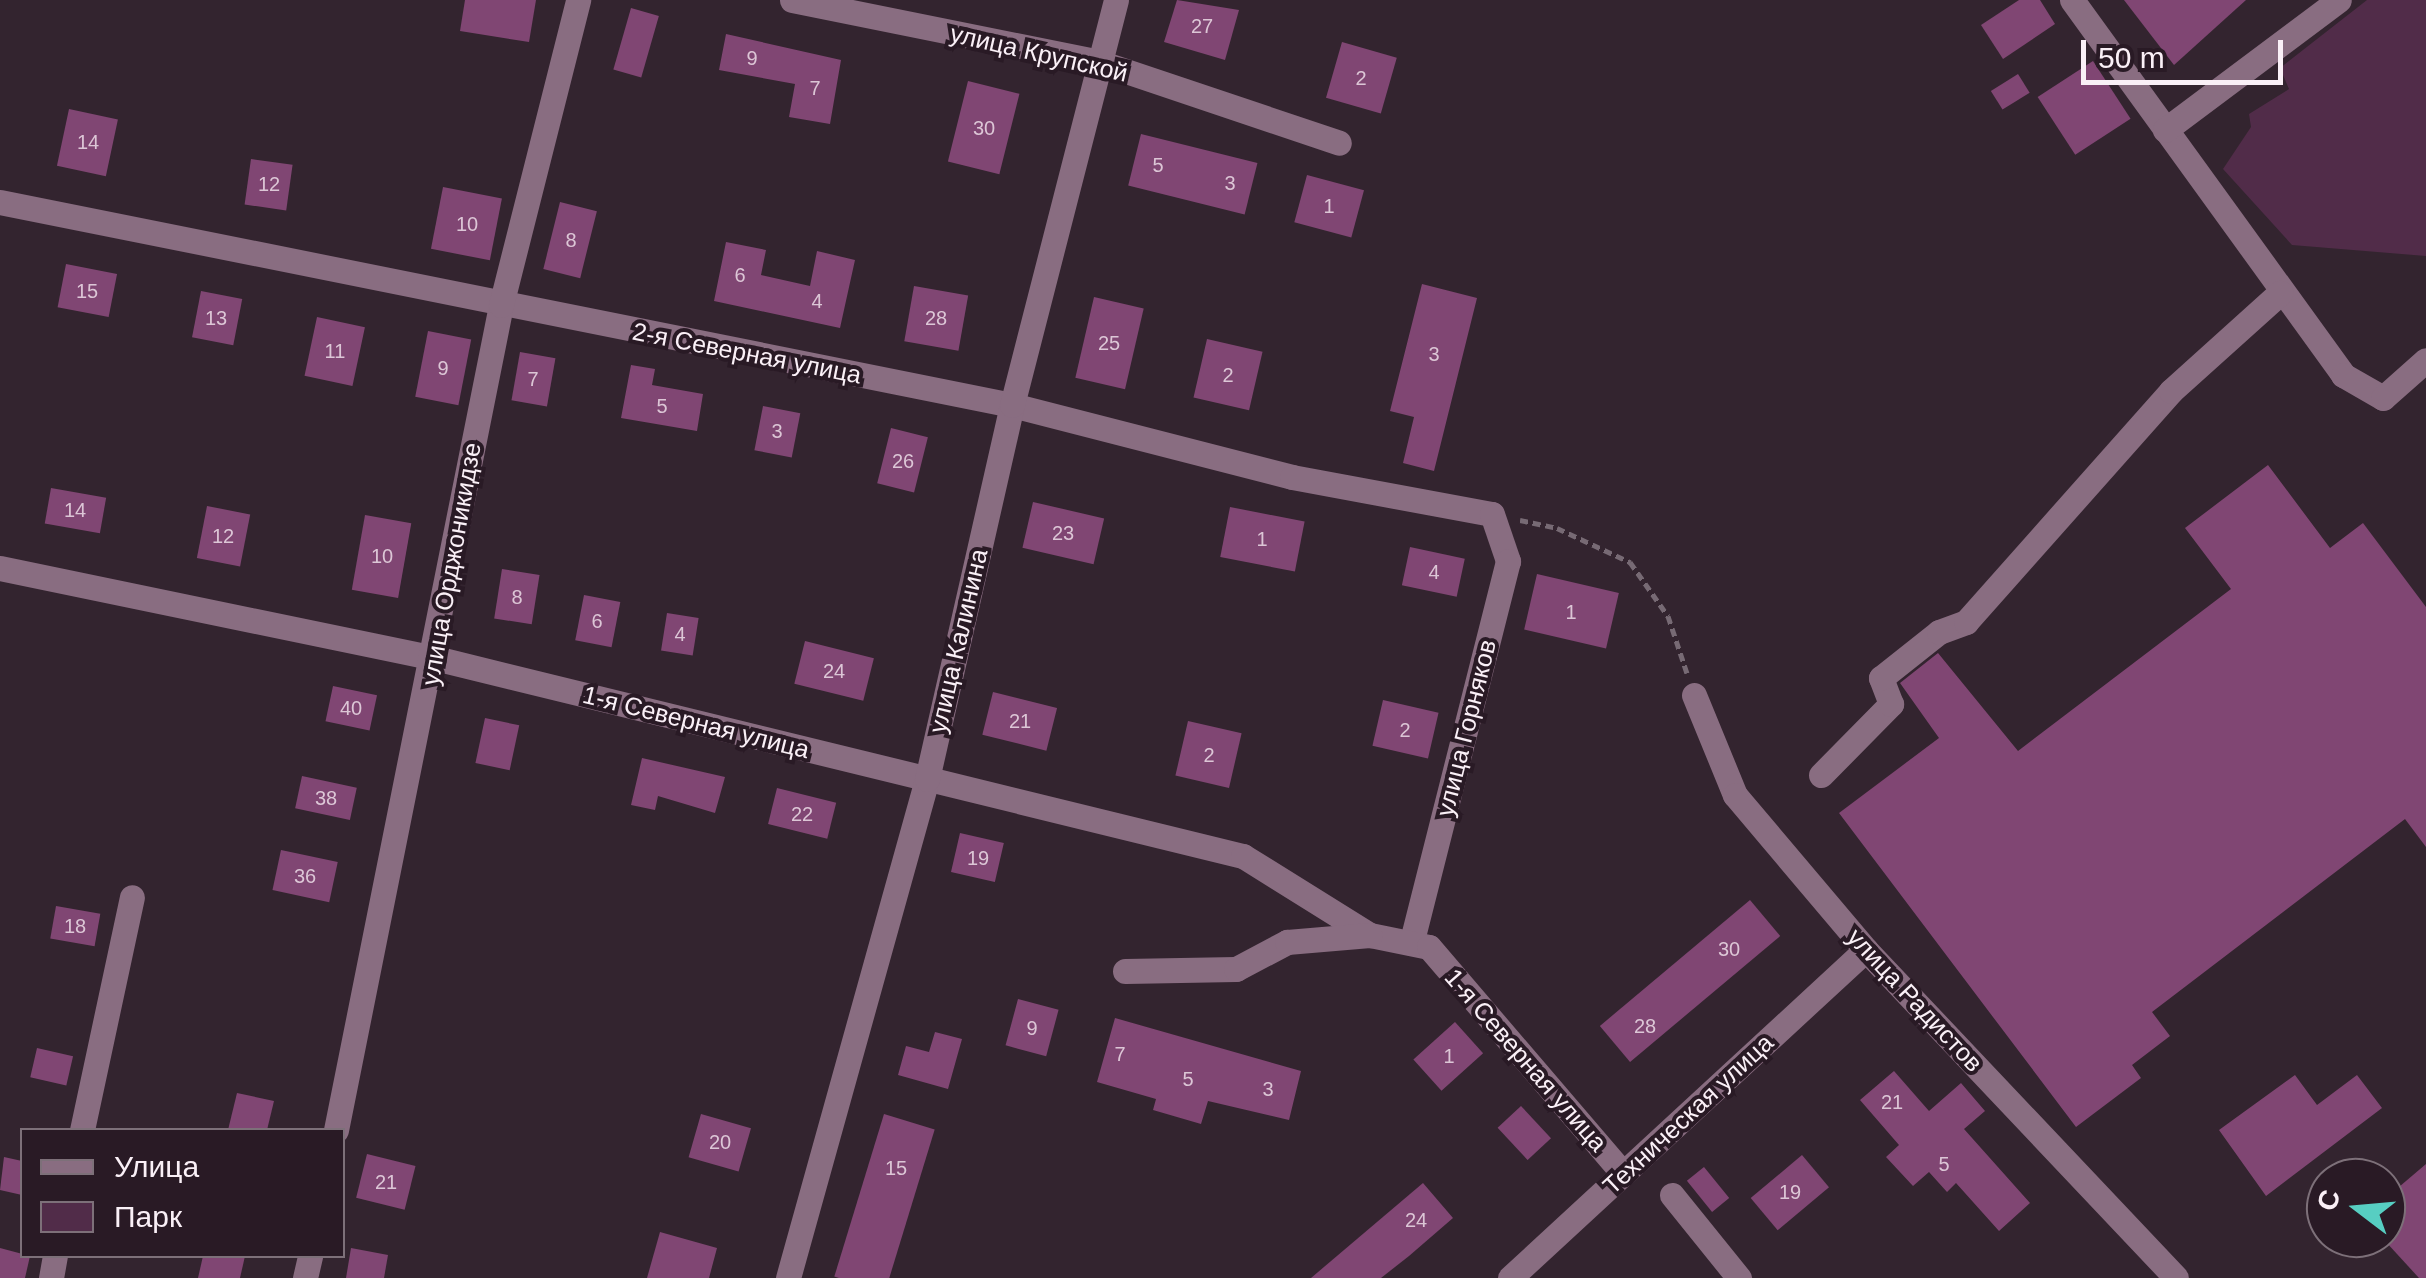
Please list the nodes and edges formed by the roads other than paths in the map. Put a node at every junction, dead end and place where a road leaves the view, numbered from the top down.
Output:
1 (578, 0) edge
2 (792, 0) edge
3 (1116, 0) edge
4 (2072, 0) edge
5 (2339, 0) edge
6 (1099, 62) junction
7 (2166, 130) junction
8 (1339, 143) dead end
9 (0, 202) edge
10 (2280, 293) junction
11 (501, 305) junction
12 (2426, 360) edge
13 (1012, 405) junction
14 (1492, 514) joint
15 (0, 568) edge
16 (436, 658) junction
17 (1694, 694) road end
18 (1820, 776) dead end
19 (927, 778) junction
20 (132, 896) dead end
21 (1370, 935) junction
22 (1411, 943) junction
23 (1866, 950) junction
24 (1125, 971) dead end
25 (82, 1128) edge
26 (336, 1128) edge
27 (1623, 1174) junction
28 (1672, 1195) dead end
29 (788, 1278) edge
30 (1510, 1278) edge
31 (1739, 1278) edge
32 (2176, 1278) edge

1 - 11 street, улица Орджоникидзе
2 - 6 street, улица Крупской
3 - 6 street, улица Калинина
4 - 7 street
5 - 7 street
6 - 8 street, улица Крупской
6 - 13 street, улица Калинина
7 - 10 street
9 - 11 street, 2-я Северная улица
10 - 12 street
10 - 18 street
11 - 13 street, 2-я Северная улица
11 - 16 street, улица Орджоникидзе
13 - 14 street, 2-я Северная улица
13 - 19 street, улица Калинина
14 - 22 street, улица Горняков
15 - 16 street, 1-я Северная улица
16 - 19 street, 1-я Северная улица
16 - 26 street, улица Орджоникидзе
17 - 23 street, улица Радистов
19 - 21 street, 1-я Северная улица
19 - 29 street, улица Калинина
20 - 25 street
21 - 22 street, 1-я Северная улица
21 - 24 street, 1-я Северная улица
22 - 27 street, 1-я Северная улица
23 - 27 street, Техническая улица
23 - 32 street, улица Радистов
27 - 30 street, Техническая улица
28 - 31 street

